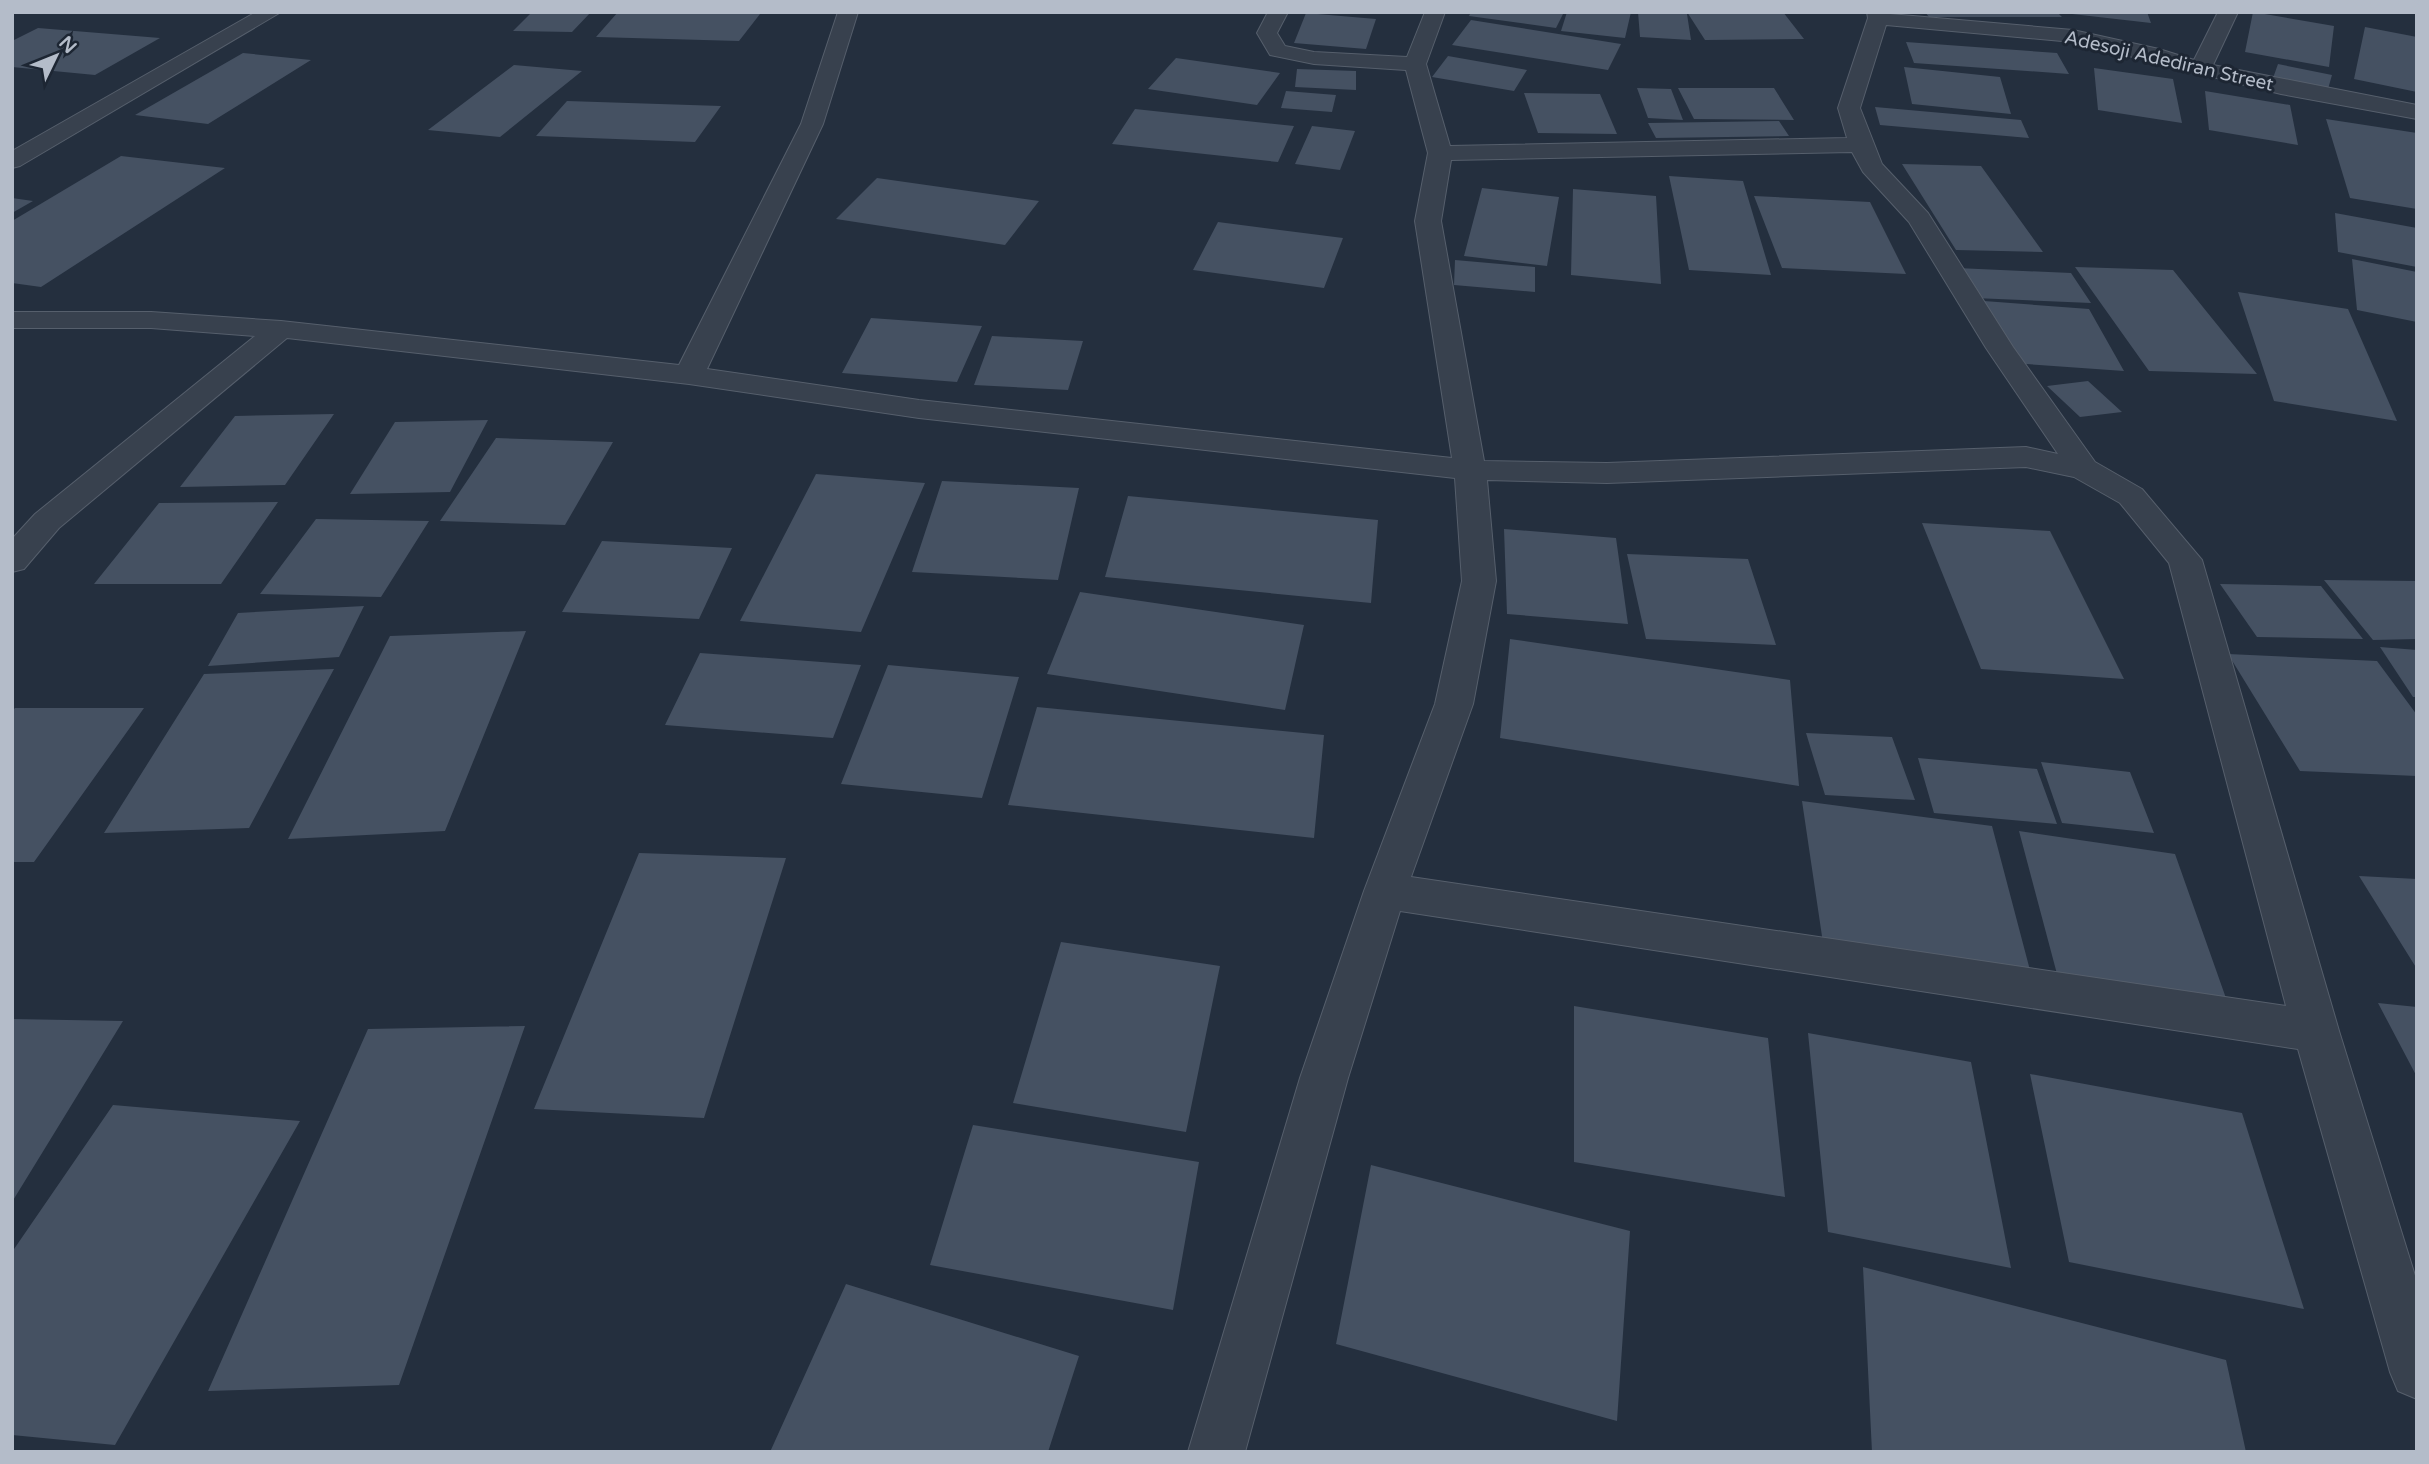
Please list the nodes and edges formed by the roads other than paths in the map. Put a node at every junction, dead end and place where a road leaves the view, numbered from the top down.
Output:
1 (271, 12) edge
2 (848, 12) edge
3 (1278, 12) edge
4 (1435, 12) edge
5 (2228, 12) edge
6 (1877, 15) edge
7 (1415, 64) junction
8 (2200, 69) junction
9 (2417, 111) edge
10 (1861, 145) junction
11 (1440, 153) junction
12 (12, 161) edge
13 (12, 320) edge
14 (281, 329) junction
15 (689, 375) junction
16 (2084, 469) junction
17 (1469, 470) junction
18 (12, 561) edge
19 (1385, 891) junction
20 (2316, 1031) junction
21 (2417, 1372) edge
22 (1216, 1452) edge

1 - 12 street
2 - 15 street
3 - 7 street
4 - 7 street
5 - 8 street
6 - 8 street, Adesoji Adediran Street
6 - 10 street
7 - 11 street
8 - 9 street, Adesoji Adediran Street
10 - 11 street
10 - 16 street
11 - 17 street
13 - 14 street
14 - 15 street
14 - 18 street
15 - 17 street
16 - 17 street
16 - 20 street
17 - 19 street
19 - 20 street
19 - 22 street
20 - 21 street

